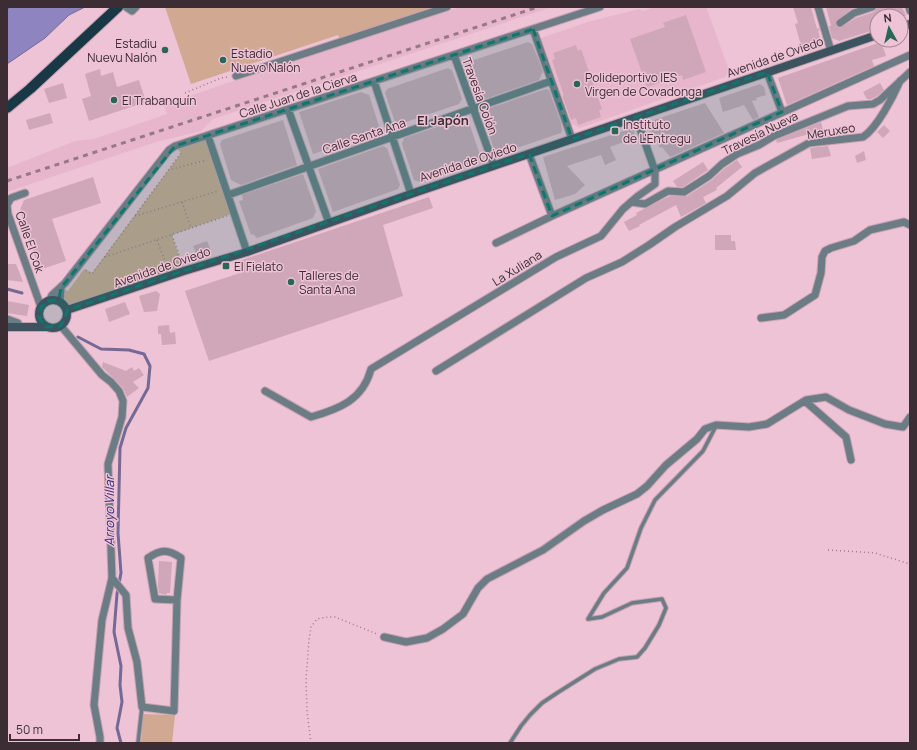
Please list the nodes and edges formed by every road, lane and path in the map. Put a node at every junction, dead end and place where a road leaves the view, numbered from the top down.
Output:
1 (118, 7) edge
2 (126, 7) edge
3 (136, 7) edge
4 (447, 7) edge
5 (600, 7) edge
6 (818, 7) edge
7 (872, 7) edge
8 (909, 7) edge
9 (910, 11) edge
10 (840, 24) tunnel mouth
11 (533, 29) junction
12 (869, 38) edge
13 (831, 51) junction
14 (454, 55) junction
15 (910, 55) edge
16 (767, 72) junction
17 (910, 72) edge
18 (236, 76) joint
19 (374, 81) junction
20 (552, 81) junction
21 (900, 82) junction
22 (185, 93) dead end
23 (7, 108) edge
24 (288, 109) junction
25 (473, 109) junction
26 (782, 112) junction
27 (636, 117) junction
28 (208, 136) junction
29 (392, 138) junction
30 (572, 139) junction
31 (175, 146) junction
32 (529, 154) junction
33 (216, 157) junction
34 (494, 166) junction
35 (309, 167) junction
36 (168, 170) junction
37 (655, 171) junction
38 (227, 192) junction
39 (25, 194) dead end
40 (411, 194) junction
41 (182, 202) junction
42 (632, 202) junction
43 (234, 214) junction
44 (135, 216) junction
45 (552, 216) junction
46 (329, 223) junction
47 (910, 225) edge
48 (191, 228) junction
49 (172, 235) junction
50 (157, 240) junction
51 (496, 243) dead end
52 (247, 252) junction
53 (105, 257) junction
54 (84, 269) dead end
55 (184, 271) junction
56 (170, 276) junction
57 (61, 288) junction
58 (49, 300) junction
59 (60, 302) junction
60 (41, 307) junction
61 (67, 310) junction
62 (39, 318) junction
63 (761, 318) dead end
64 (7, 319) edge
65 (18, 324) junction
66 (7, 326) edge
67 (46, 326) junction
68 (61, 326) junction
69 (436, 371) dead end
70 (265, 391) dead end
71 (805, 401) junction
72 (910, 417) edge
73 (716, 425) junction
74 (851, 460) dead end
75 (828, 550) dead end
76 (910, 564) edge
77 (113, 579) junction
78 (177, 600) junction
79 (384, 637) joint
80 (142, 707) junction
81 (100, 743) edge
82 (138, 743) edge
83 (311, 743) edge
84 (510, 743) edge

1 - 23 main road
2 - 3 street
4 - 18 street
5 - 11 street, Calle Juan de la Cierva
6 - 13 street
7 - 10 street
8 - 9 street
11 - 14 street, Calle Juan de la Cierva
11 - 20 street
12 - 13 street, Avenida de Oviedo
13 - 16 street, Avenida de Oviedo
14 - 19 street, Calle Juan de la Cierva
14 - 25 street, Travesía Colón
15 - 26 street
16 - 26 street
16 - 27 street, Avenida de Oviedo
17 - 21 street
18 - 22 path
19 - 24 street, Calle Juan de la Cierva
19 - 29 street
20 - 25 street, Calle Santa Ana
20 - 30 street
21 - 42 street, Travesía Nueva
21 - 69 street, Meruxeo
24 - 28 street, Calle Juan de la Cierva
24 - 35 street
25 - 29 street, Calle Santa Ana
25 - 34 street, Travesía Colón
26 - 37 street
27 - 30 street, Avenida de Oviedo
27 - 37 street
28 - 31 street, Calle Juan de la Cierva
28 - 33 street
29 - 35 street, Calle Santa Ana
29 - 40 street
30 - 32 street, Avenida de Oviedo
31 - 36 path
31 - 57 street, Calle Juan de la Cierva
32 - 34 street, Avenida de Oviedo
32 - 45 street
33 - 36 path
33 - 38 street
34 - 40 street, Avenida de Oviedo
35 - 38 street, Calle Santa Ana
35 - 46 street
36 - 44 path
37 - 42 street, La Xuliana
37 - 45 street
38 - 41 path
38 - 43 street
39 - 60 street, Calle El Cok
40 - 46 street, Avenida de Oviedo
41 - 44 path
41 - 48 path
42 - 70 street, La Xuliana
43 - 48 path
43 - 52 street
44 - 53 path
45 - 51 street
46 - 52 street, Avenida de Oviedo
47 - 63 street
48 - 49 path
49 - 50 path
49 - 55 path
50 - 53 path
50 - 56 path
52 - 55 street, Avenida de Oviedo
53 - 54 path
55 - 56 street, Avenida de Oviedo
56 - 61 street, Avenida de Oviedo
57 - 58 street, Calle Juan de la Cierva
57 - 59 street
58 - 59 street
58 - 60 street
59 - 61 street
60 - 62 street
61 - 68 street
62 - 65 street
62 - 67 street
64 - 65 street
65 - 66 street
66 - 67 street
67 - 68 street
68 - 77 street
71 - 72 street
71 - 73 street
71 - 74 street
73 - 79 street
73 - 84 lane
75 - 76 path
77 - 80 street
77 - 81 street
78 - 78 street
78 - 80 street
79 - 83 path
80 - 82 lane

